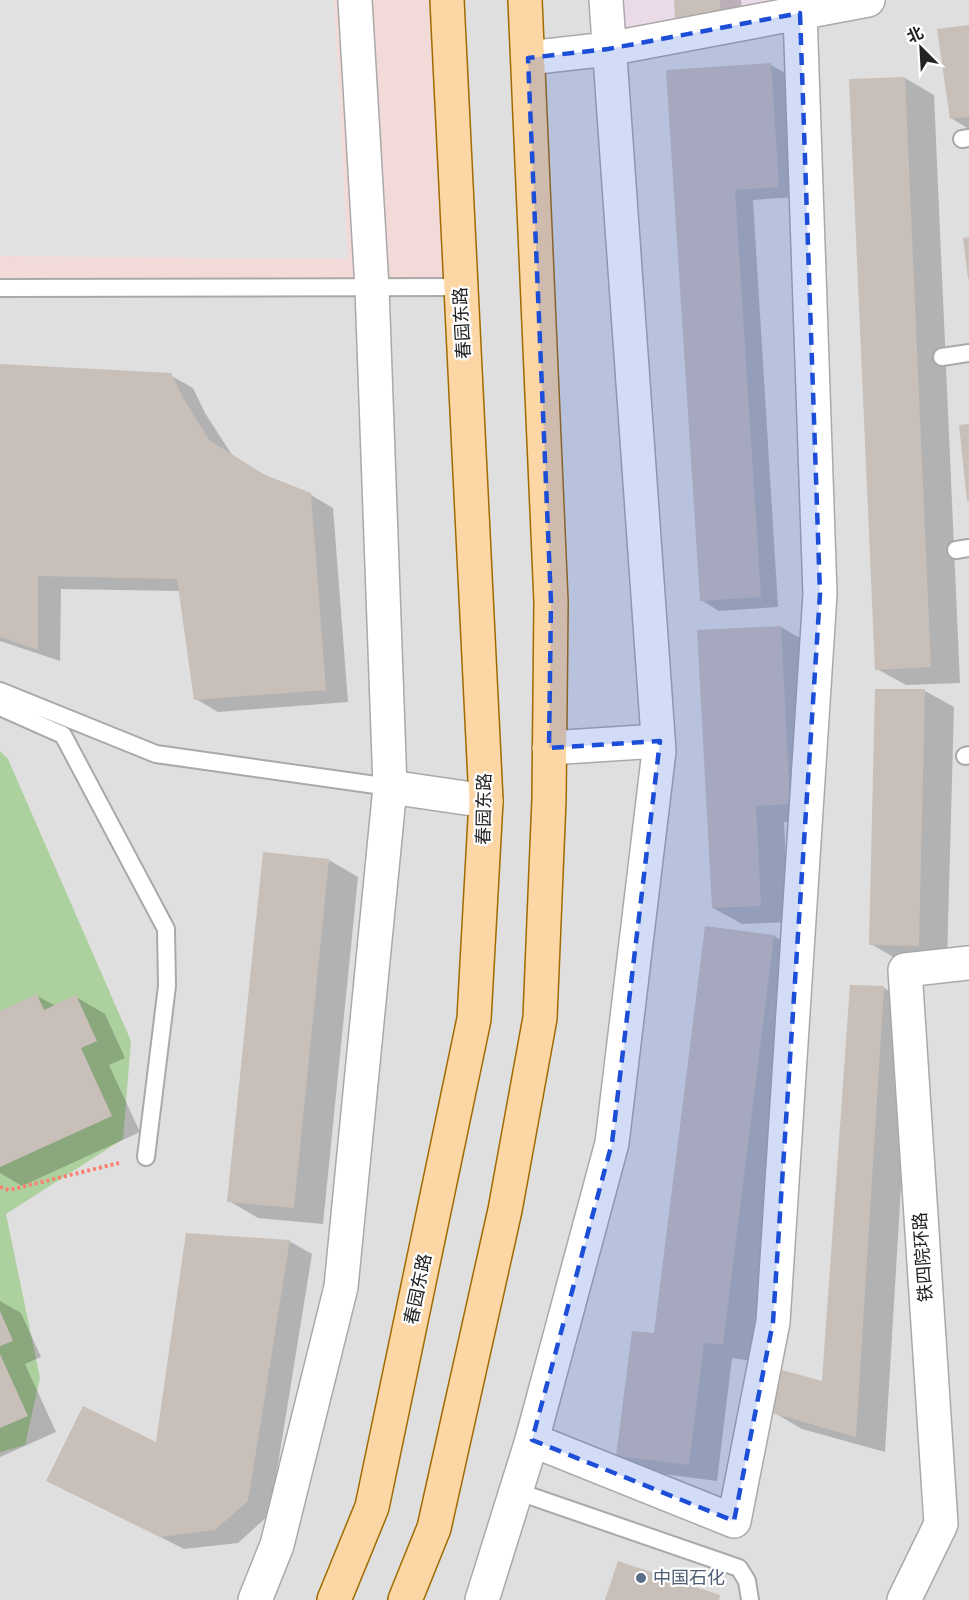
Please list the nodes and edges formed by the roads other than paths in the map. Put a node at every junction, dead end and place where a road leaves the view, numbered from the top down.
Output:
1 (355, 0) edge
2 (447, 0) edge
3 (525, 0) edge
4 (606, 0) edge
5 (868, 0) edge
6 (800, 13) junction
7 (608, 49) junction
8 (528, 58) junction
9 (460, 287) junction
10 (0, 288) edge
11 (372, 288) junction
12 (969, 353) edge
13 (942, 357) dead end
14 (0, 691) edge
15 (0, 708) edge
16 (658, 741) junction
17 (549, 748) junction
18 (390, 787) junction
19 (486, 801) junction
20 (969, 963) edge
21 (146, 1157) road end
22 (532, 1440) junction
23 (516, 1491) junction
24 (255, 1600) edge
25 (334, 1600) edge
26 (405, 1600) edge
27 (483, 1600) edge
28 (750, 1600) edge
29 (904, 1600) edge

1 - 11 street
2 - 9 main road, 春园东路
3 - 8 main road
4 - 7 street
5 - 6 street
6 - 7 street
6 - 22 street
7 - 8 street
7 - 16 street
8 - 17 main road
9 - 11 lane
9 - 19 main road, 春园东路
10 - 11 lane
11 - 18 street
12 - 13 lane
14 - 18 lane
15 - 21 lane
16 - 17 street
16 - 22 street
17 - 26 main road
18 - 19 street
18 - 24 street
19 - 25 main road, 春园东路
20 - 29 street, 铁四院环路
22 - 23 street
23 - 27 street
23 - 28 lane

